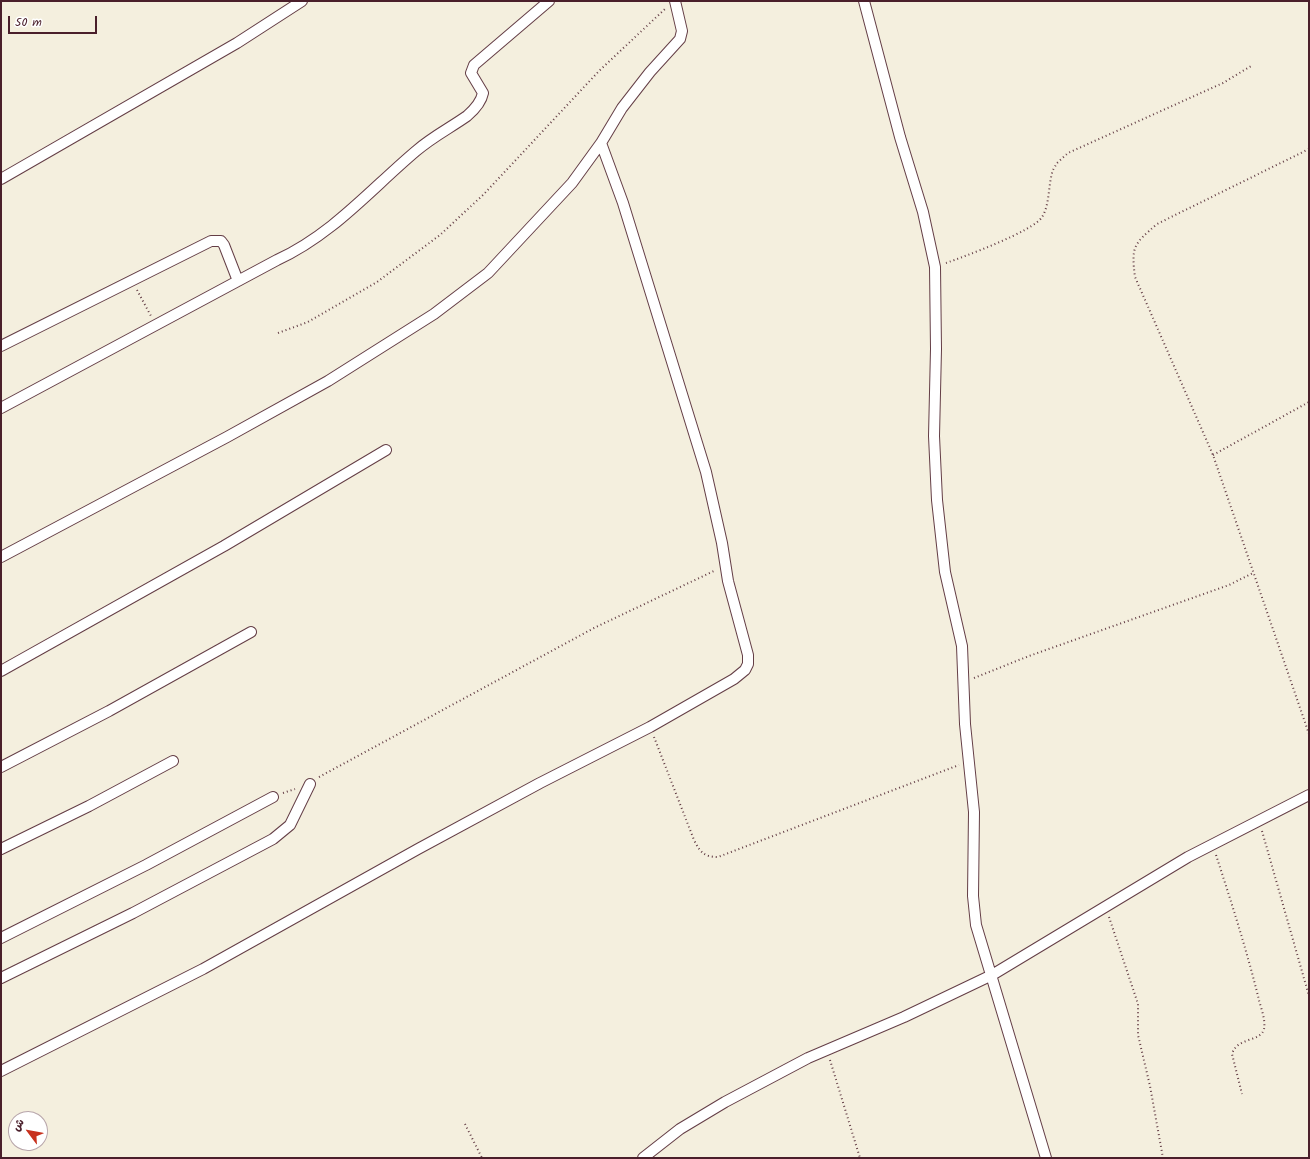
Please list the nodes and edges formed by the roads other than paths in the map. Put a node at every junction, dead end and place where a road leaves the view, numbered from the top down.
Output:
1 (302, 1) edge
2 (549, 1) edge
3 (864, 1) edge
4 (672, 3) edge
5 (601, 143) junction
6 (1, 180) edge
7 (238, 281) junction
8 (1, 346) edge
9 (1, 408) edge
10 (386, 450) dead end
11 (1, 557) edge
12 (251, 632) dead end
13 (1, 671) edge
14 (173, 761) dead end
15 (1, 767) edge
16 (310, 784) road end
17 (1309, 794) edge
18 (273, 797) road end
19 (1, 849) edge
20 (1, 938) edge
21 (992, 975) junction
22 (1, 978) edge
23 (1, 1071) edge
24 (643, 1158) edge
25 (1046, 1158) edge

1 - 6 street
2 - 7 street
3 - 21 street
4 - 5 street
5 - 11 street
5 - 23 street
7 - 8 street
7 - 9 street
10 - 13 street
12 - 15 street
14 - 19 street
16 - 22 street
17 - 21 street
18 - 20 street
21 - 24 street
21 - 25 street

